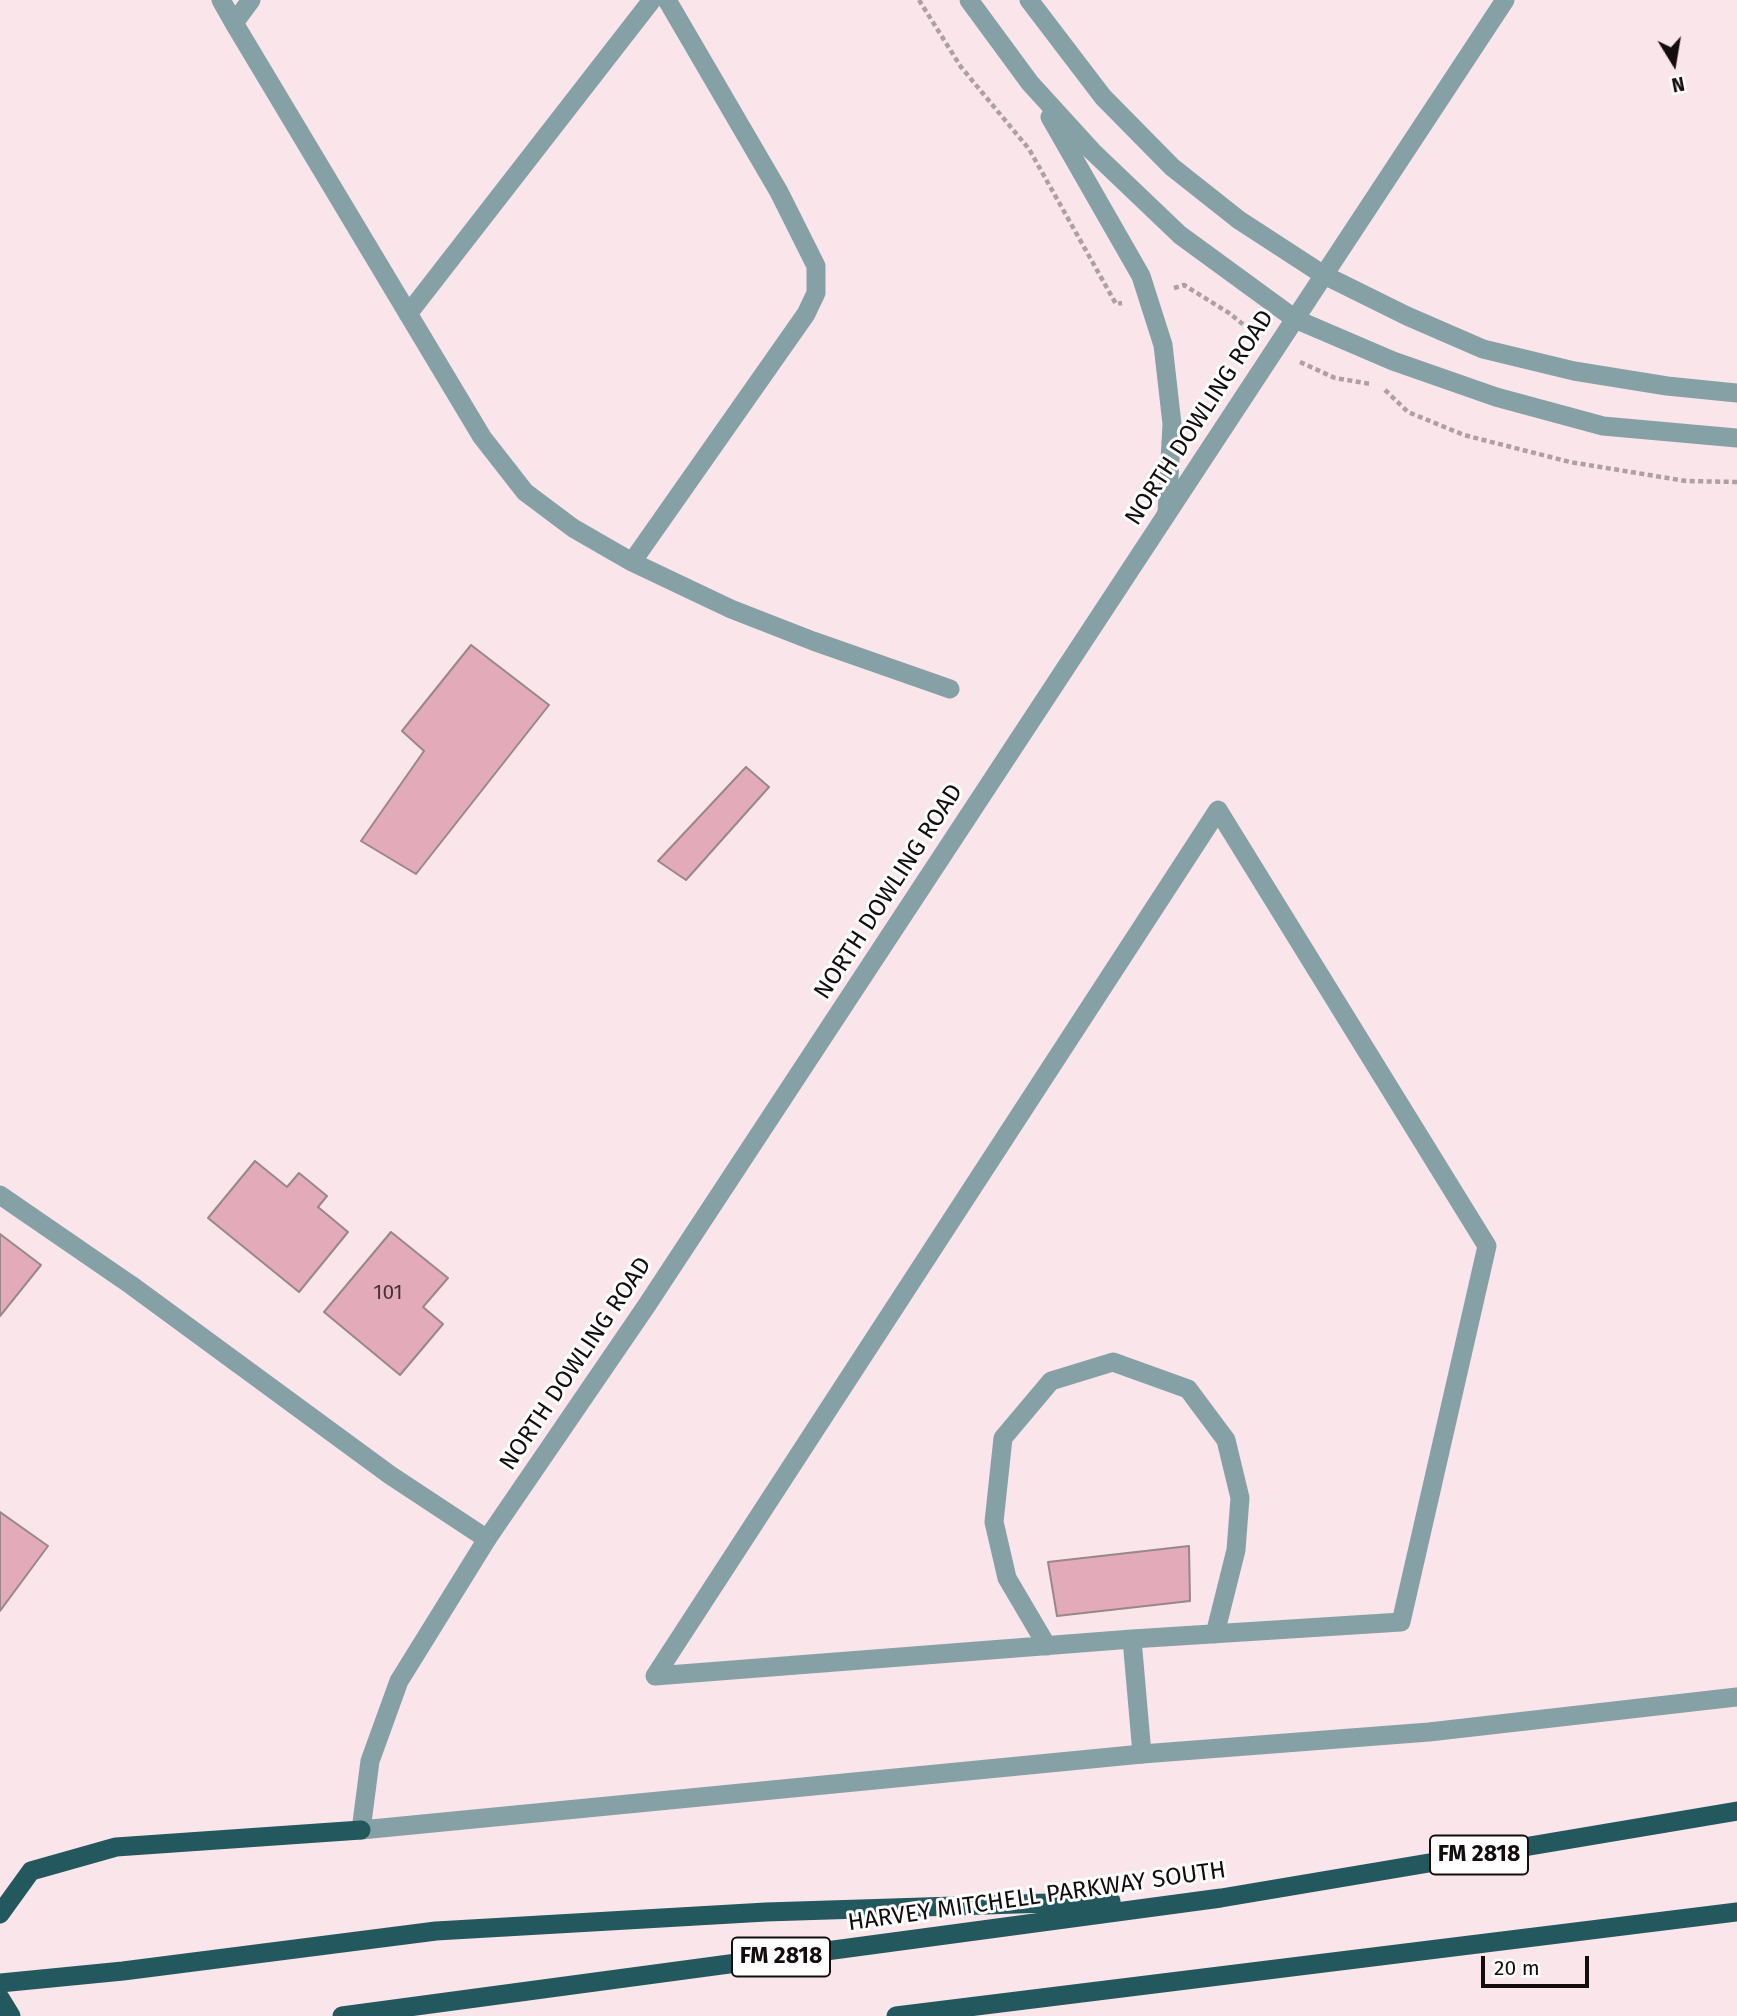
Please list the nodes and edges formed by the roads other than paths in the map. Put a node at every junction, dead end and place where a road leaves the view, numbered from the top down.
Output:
1 (221, 0) edge
2 (251, 0) edge
3 (652, 0) edge
4 (667, 0) edge
5 (969, 0) edge
6 (1505, 0) edge
7 (1036, 3) edge
8 (234, 23) junction
9 (1030, 83) junction
10 (1322, 274) junction
11 (408, 314) junction
12 (1295, 319) junction
13 (1737, 393) edge
14 (1737, 438) edge
15 (1167, 513) junction
16 (632, 562) junction
17 (950, 689) dead end
18 (0, 1195) edge
19 (487, 1539) junction
20 (1215, 1634) junction
21 (1132, 1639) junction
22 (1047, 1646) junction
23 (1737, 1697) edge
24 (1142, 1754) junction
25 (1737, 1811) edge
26 (361, 1830) junction
27 (1221, 1898) junction
28 (1737, 1912) edge
29 (0, 1914) edge
30 (0, 1983) edge
31 (0, 1998) edge
32 (10, 2016) edge
33 (342, 2016) edge
34 (896, 2016) edge

1 - 8 street
2 - 8 street
3 - 11 street
4 - 16 street
5 - 9 street
6 - 10 street, NORTH DOWLING ROAD
7 - 10 street
8 - 11 street
9 - 12 street
9 - 15 street
10 - 12 street, NORTH DOWLING ROAD
10 - 13 street
11 - 16 street
12 - 14 street
12 - 15 street, NORTH DOWLING ROAD
15 - 19 street, NORTH DOWLING ROAD
16 - 17 street
18 - 19 street
19 - 26 street, NORTH DOWLING ROAD
20 - 21 street
20 - 22 street
20 - 22 street
21 - 22 street
21 - 24 street
23 - 24 street
24 - 26 street
25 - 27 highway, HARVEY MITCHELL PARKWAY SOUTH / FM 2818
26 - 29 highway
27 - 30 highway
27 - 33 highway, HARVEY MITCHELL PARKWAY SOUTH / FM 2818
28 - 34 highway
31 - 32 highway

